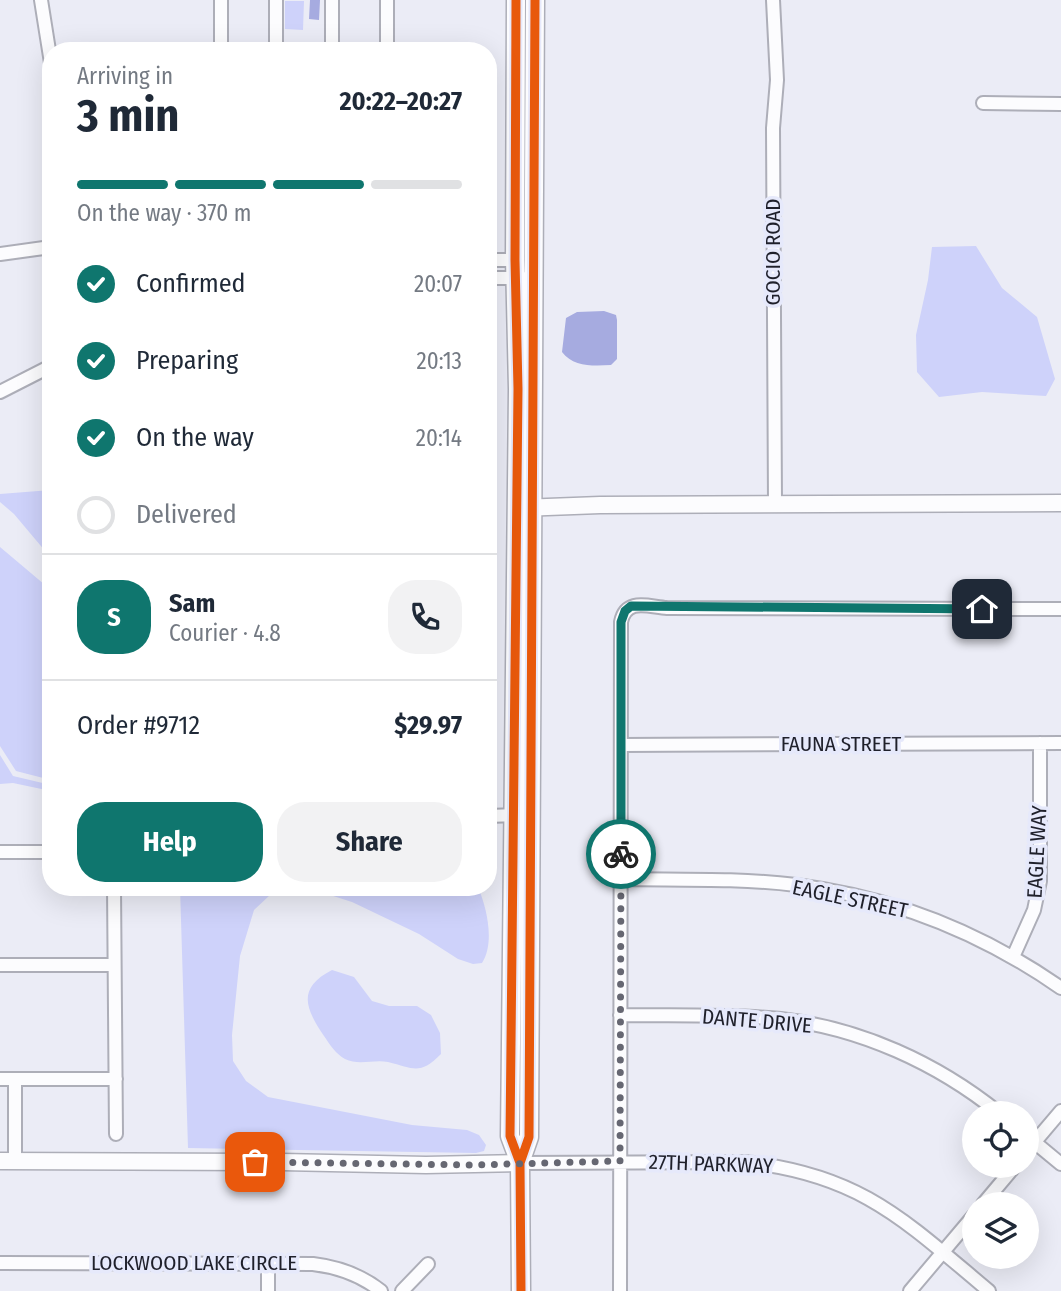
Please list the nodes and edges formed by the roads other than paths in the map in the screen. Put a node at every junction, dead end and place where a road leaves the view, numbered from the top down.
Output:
1 (41, 0) edge
2 (221, 0) edge
3 (276, 0) edge
4 (332, 0) edge
5 (387, 0) edge
6 (516, 0) edge
7 (535, 0) edge
8 (773, 0) edge
9 (48, 42) edge
10 (221, 42) edge
11 (276, 42) edge
12 (332, 42) edge
13 (387, 42) edge
14 (983, 103) dead end
15 (1061, 104) edge
16 (42, 248) edge
17 (0, 254) edge
18 (497, 263) edge
19 (523, 271) junction
20 (497, 276) edge
21 (42, 371) edge
22 (0, 392) edge
23 (1061, 503) edge
24 (775, 504) junction
25 (524, 508) junction
26 (1061, 609) edge
27 (1040, 743) junction
28 (1061, 743) edge
29 (621, 745) junction
30 (523, 815) junction
31 (497, 816) edge
32 (0, 852) edge
33 (42, 852) edge
34 (621, 879) junction
35 (114, 896) edge
36 (1013, 957) junction
37 (0, 965) edge
38 (114, 965) junction
39 (1061, 988) edge
40 (620, 1015) junction
41 (0, 1079) edge
42 (15, 1079) junction
43 (116, 1079) junction
44 (982, 1101) edge
45 (1061, 1111) edge
46 (1039, 1134) edge
47 (116, 1135) dead end
48 (1039, 1149) edge
49 (7, 1161) edge
50 (620, 1161) junction
51 (520, 1163) junction
52 (1061, 1164) edge
53 (1005, 1178) edge
54 (993, 1192) edge
55 (962, 1229) edge
56 (943, 1252) junction
57 (0, 1263) edge
58 (268, 1264) junction
59 (428, 1264) dead end
60 (268, 1291) edge
61 (381, 1291) edge
62 (402, 1291) edge
63 (521, 1291) edge
64 (620, 1291) edge
65 (911, 1291) edge
66 (989, 1291) edge

1 - 9 street
2 - 10 street
3 - 11 street
4 - 12 street
5 - 13 street
6 - 19 main road
7 - 19 main road
8 - 24 street, GOCIO ROAD
14 - 15 street
16 - 17 street
18 - 19 street
19 - 20 street
19 - 25 main road
19 - 25 main road
21 - 22 street
23 - 24 street
24 - 25 street
25 - 30 main road
26 - 29 street
27 - 28 street, FAUNA STREET
27 - 29 street, FAUNA STREET
27 - 36 street, EAGLE WAY
29 - 34 street
30 - 31 street
30 - 51 main road
32 - 33 street
34 - 36 street, EAGLE STREET
34 - 40 street
35 - 38 street
36 - 39 street, EAGLE STREET
37 - 38 street
38 - 43 street
40 - 44 street, DANTE DRIVE
40 - 50 street
41 - 42 street
42 - 43 street
42 - 49 street
43 - 47 street
45 - 46 street
48 - 52 street
49 - 51 street
50 - 51 street, 27TH PARKWAY
50 - 56 street, 27TH PARKWAY
50 - 64 street
51 - 63 main road
53 - 54 street
55 - 56 street
56 - 65 street
56 - 66 street, 27TH PARKWAY
57 - 58 street, LOCKWOOD LAKE CIRCLE
58 - 60 street
58 - 61 street, LOCKWOOD LAKE CIRCLE
59 - 62 street

